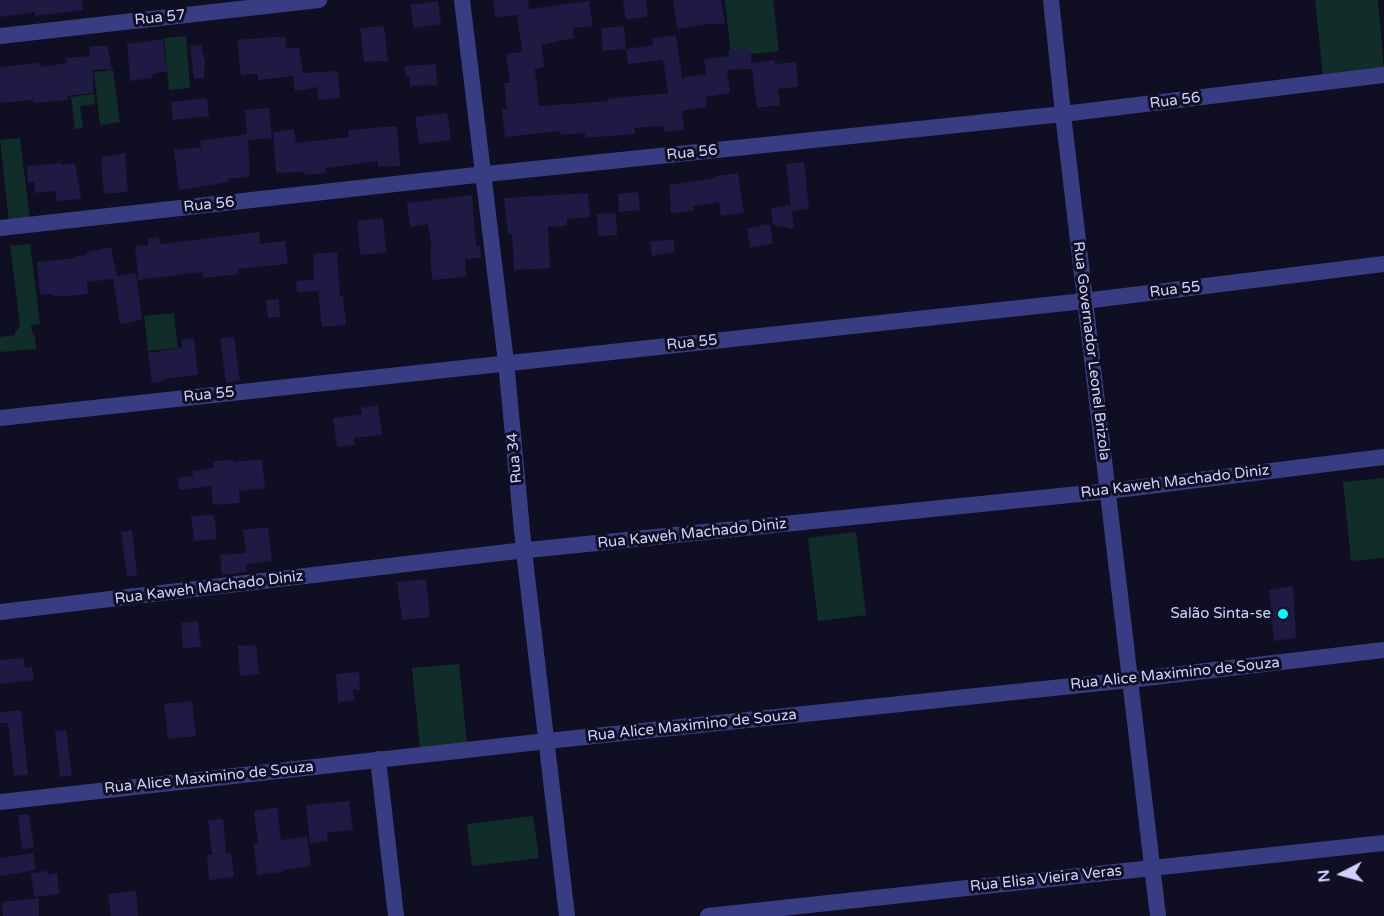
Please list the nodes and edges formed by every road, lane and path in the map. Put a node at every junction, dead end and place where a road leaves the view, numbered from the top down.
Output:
1 (319, 0) edge
2 (462, 0) edge
3 (1051, 0) edge
4 (0, 36) edge
5 (1384, 75) edge
6 (1062, 114) junction
7 (482, 175) junction
8 (0, 228) edge
9 (1384, 264) edge
10 (1084, 301) junction
11 (506, 362) junction
12 (0, 418) edge
13 (1384, 457) edge
14 (1108, 491) junction
15 (524, 551) junction
16 (0, 612) edge
17 (1384, 650) edge
18 (1129, 680) junction
19 (547, 741) junction
20 (378, 759) junction
21 (0, 802) edge
22 (1384, 843) edge
23 (1153, 868) junction
24 (396, 916) edge
25 (567, 916) edge
26 (708, 916) edge
27 (1158, 916) edge

1 - 4 street, Rua 57
2 - 7 street, Rua 34
3 - 6 street, Rua Governador Leonel Brizola
5 - 6 street, Rua 56
6 - 7 street, Rua 56
6 - 10 street, Rua Governador Leonel Brizola
7 - 8 street, Rua 56
7 - 11 street, Rua 34
9 - 10 street, Rua 55
10 - 11 street, Rua 55
10 - 14 street, Rua Governador Leonel Brizola
11 - 12 street, Rua 55
11 - 15 street, Rua 34
13 - 14 street, Rua Kaweh Machado Diniz
14 - 15 street, Rua Kaweh Machado Diniz
14 - 18 street, Rua Governador Leonel Brizola
15 - 16 street, Rua Kaweh Machado Diniz
15 - 19 street, Rua 34
17 - 18 street, Rua Alice Maximino de Souza
18 - 19 street, Rua Alice Maximino de Souza
18 - 23 street, Rua Governador Leonel Brizola
19 - 20 street, Rua Alice Maximino de Souza
19 - 25 street, Rua 34
20 - 21 street, Rua Alice Maximino de Souza
20 - 24 street
22 - 23 street, Rua Elisa Vieira Veras
23 - 26 street, Rua Elisa Vieira Veras
23 - 27 street, Rua Governador Leonel Brizola

